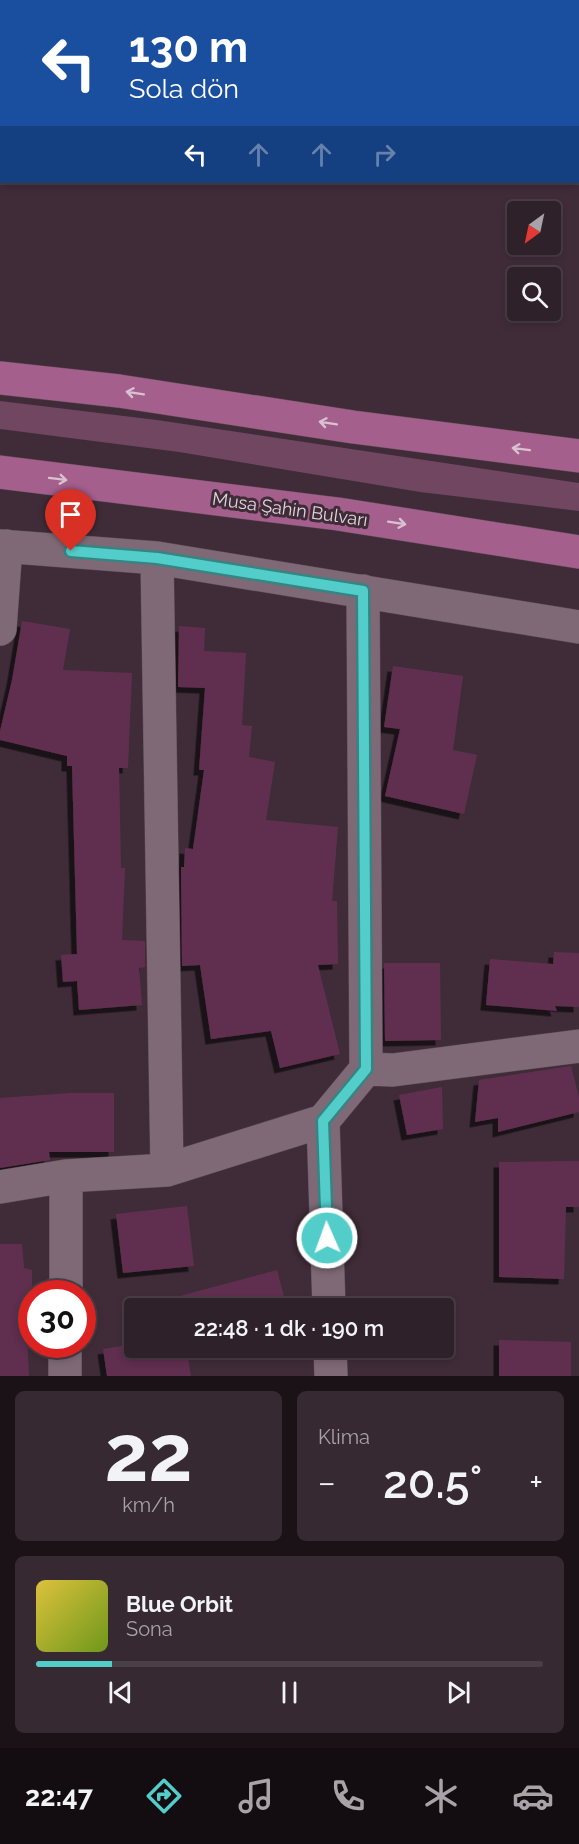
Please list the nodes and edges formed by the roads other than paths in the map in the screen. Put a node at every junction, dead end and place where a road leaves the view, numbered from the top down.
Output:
1 (574, 0) edge
2 (579, 0) edge
3 (0, 378) edge
4 (579, 456) edge
5 (0, 472) edge
6 (3, 546) edge
7 (579, 552) edge
8 (157, 558) junction
9 (363, 591) junction
10 (579, 627) edge
11 (0, 629) edge
12 (579, 1046) edge
13 (366, 1069) junction
14 (323, 1121) junction
15 (167, 1170) junction
16 (66, 1176) junction
17 (0, 1187) edge
18 (66, 1280) edge
19 (329, 1298) edge
20 (65, 1358) edge
21 (330, 1358) edge
22 (65, 1376) edge
23 (331, 1376) edge

1 - 2 lane
4 -> 3 main road
5 -> 7 main road, Musa Şahin Bulvarı
6 - 8 street
6 - 11 street
8 - 9 street
8 - 15 street
9 - 10 street
9 - 13 street
12 - 13 street
13 - 14 street
14 - 15 street
14 - 19 street
15 - 16 street
16 - 17 street
16 - 18 street
20 - 22 street
21 - 23 street

